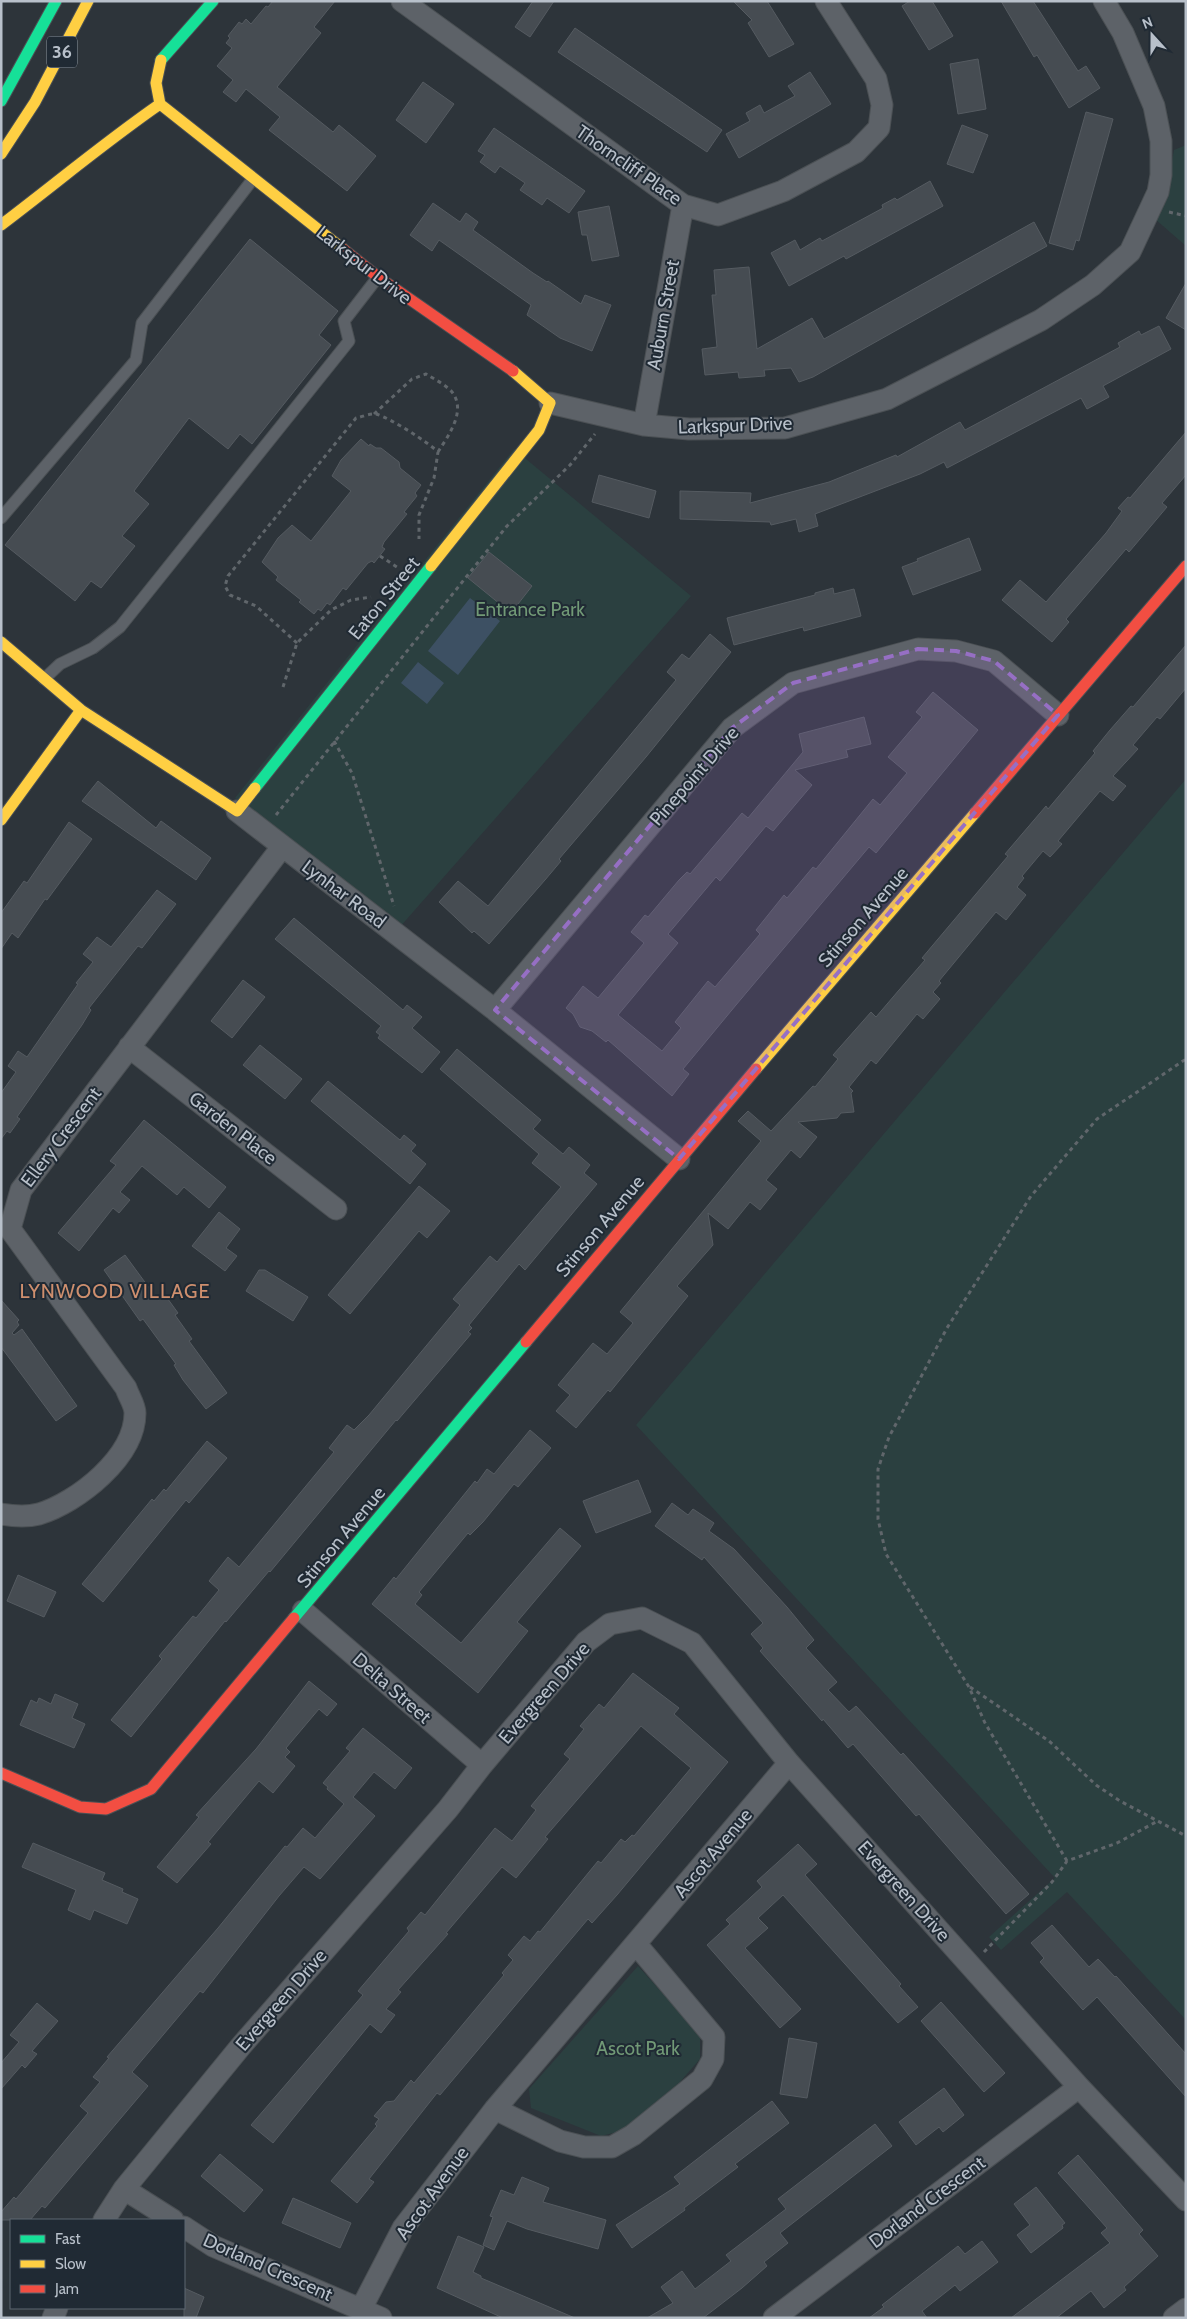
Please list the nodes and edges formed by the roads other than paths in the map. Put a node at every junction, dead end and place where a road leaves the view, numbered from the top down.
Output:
1 (56, 1) edge
2 (88, 1) edge
3 (213, 1) edge
4 (402, 1) edge
5 (826, 1) edge
6 (1104, 1) edge
7 (1, 100) edge
8 (160, 104) junction
9 (1, 154) edge
10 (253, 179) junction
11 (683, 205) junction
12 (1, 224) edge
13 (378, 277) junction
14 (550, 403) junction
15 (644, 424) junction
16 (1, 518) edge
17 (1186, 566) edge
18 (1, 642) edge
19 (44, 679) junction
20 (81, 710) junction
21 (1058, 715) junction
22 (237, 811) junction
23 (1, 820) edge
24 (282, 847) junction
25 (495, 1010) junction
26 (129, 1047) junction
27 (679, 1159) junction
28 (336, 1209) dead end
29 (1, 1514) edge
30 (303, 1611) junction
31 (789, 1763) junction
32 (482, 1765) junction
33 (1, 1773) edge
34 (636, 1944) junction
35 (1079, 2087) junction
36 (495, 2109) junction
37 (124, 2189) junction
38 (1186, 2200) edge
39 (105, 2219) edge
40 (170, 2219) edge
41 (185, 2228) edge
42 (361, 2309) junction
43 (1186, 2309) edge
44 (381, 2318) edge
45 (774, 2318) edge
46 (1174, 2318) edge

1 - 7 street, 36
2 - 9 street, 36
3 - 8 street
4 - 11 street, Thorncliff Place
5 - 11 street, Thorncliff Place
6 - 15 street, Larkspur Drive
8 - 10 street, Larkspur Drive
8 - 12 street
10 - 13 street, Larkspur Drive
10 - 16 lane
11 - 15 street, Auburn Street
13 - 14 street, Larkspur Drive
13 - 19 lane
14 - 15 street, Larkspur Drive
14 - 22 street, Eaton Street
17 - 21 street, Stinson Avenue
18 - 19 street, Lynhar Road
19 - 20 street, Lynhar Road
20 - 22 street, Lynhar Road
20 - 23 street
21 - 25 street, Pinepoint Drive
21 - 27 street, Stinson Avenue
22 - 24 street, Lynhar Road
24 - 25 street, Lynhar Road
24 - 26 street, Ellery Crescent
25 - 27 street, Lynhar Road
26 - 28 street, Garden Place
26 - 29 street, Ellery Crescent
27 - 30 street, Stinson Avenue
30 - 32 street, Delta Street
30 - 33 street, Stinson Avenue
31 - 32 street, Evergreen Drive
31 - 34 street, Ascot Avenue
31 - 35 street, Evergreen Drive
32 - 37 street, Evergreen Drive
34 - 36 street, Ascot Avenue
34 - 36 street
35 - 38 street, Evergreen Drive
35 - 45 street, Dorland Crescent
36 - 42 street, Ascot Avenue
37 - 39 street, Evergreen Drive
37 - 40 street
41 - 42 street, Dorland Crescent
42 - 44 street, Dorland Crescent
43 - 46 street

